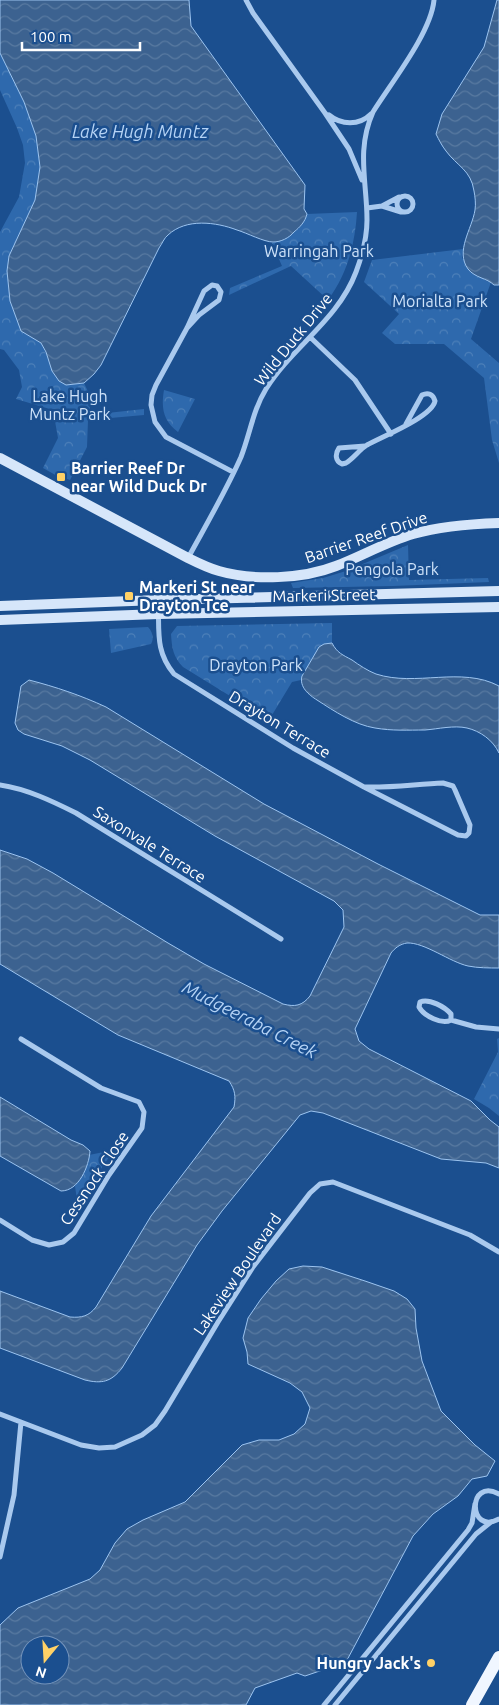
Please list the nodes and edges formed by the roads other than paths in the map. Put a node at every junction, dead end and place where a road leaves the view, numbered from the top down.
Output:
1 (246, 0) edge
2 (434, 0) edge
3 (373, 112) junction
4 (325, 113) junction
5 (364, 182) junction
6 (402, 195) junction
7 (382, 206) junction
8 (367, 208) junction
9 (402, 212) junction
10 (187, 328) junction
11 (310, 337) junction
12 (406, 424) junction
13 (391, 434) junction
14 (365, 446) junction
15 (0, 458) edge
16 (233, 472) junction
17 (499, 524) edge
18 (188, 558) junction
19 (499, 591) edge
20 (158, 600) junction
21 (0, 606) edge
22 (499, 607) edge
23 (159, 614) junction
24 (0, 620) edge
25 (0, 785) edge
26 (364, 787) junction
27 (281, 939) dead end
28 (452, 1020) junction
29 (499, 1029) edge
30 (21, 1039) dead end
31 (0, 1220) edge
32 (499, 1252) edge
33 (0, 1414) edge
34 (21, 1422) junction
35 (499, 1494) edge
36 (475, 1504) junction
37 (499, 1519) edge
38 (492, 1522) junction
39 (499, 1524) edge
40 (459, 1542) junction
41 (460, 1554) junction
42 (0, 1557) edge
43 (416, 1593) junction
44 (423, 1599) junction
45 (499, 1657) edge
46 (356, 1666) junction
47 (363, 1671) junction
48 (326, 1704) edge
49 (336, 1705) edge
50 (472, 1705) edge

1 - 4 street, Wild Duck Drive
2 - 3 street, Wild Duck Drive
3 - 4 street
3 - 5 street, Wild Duck Drive
4 - 5 street, Wild Duck Drive
5 - 8 street, Wild Duck Drive
6 - 7 street
6 - 9 street
6 - 9 street
7 - 8 street
7 - 9 street
8 - 11 street, Wild Duck Drive
10 - 10 street
10 - 16 street
11 - 13 street
11 - 16 street, Wild Duck Drive
12 - 12 street
12 - 13 street
13 - 14 street
14 - 14 street
15 - 18 main road, Barrier Reef Drive
16 - 18 street, Wild Duck Drive
17 - 18 main road, Barrier Reef Drive
19 - 20 main road, Markeri Street
20 - 21 main road, Markeri Street
20 - 23 street, Drayton Terrace
22 - 23 main road, Markeri Street
23 - 24 main road, Markeri Street
23 - 26 street, Drayton Terrace
25 - 27 street, Saxonvale Terrace
26 - 26 street, Drayton Terrace
28 - 28 street
28 - 29 street
30 - 31 street, Cessnock Close
32 - 34 street, Lakeview Boulevard
33 - 34 street, Lakeview Boulevard
34 - 42 street
35 - 36 street
36 - 38 street
36 - 40 street
37 - 38 street
38 - 39 street
38 - 41 street
40 - 41 street
40 - 43 street
41 - 44 street
43 - 44 street
43 - 46 street
44 - 47 street
45 - 50 main road
46 - 47 street
46 - 48 street
47 - 49 street

